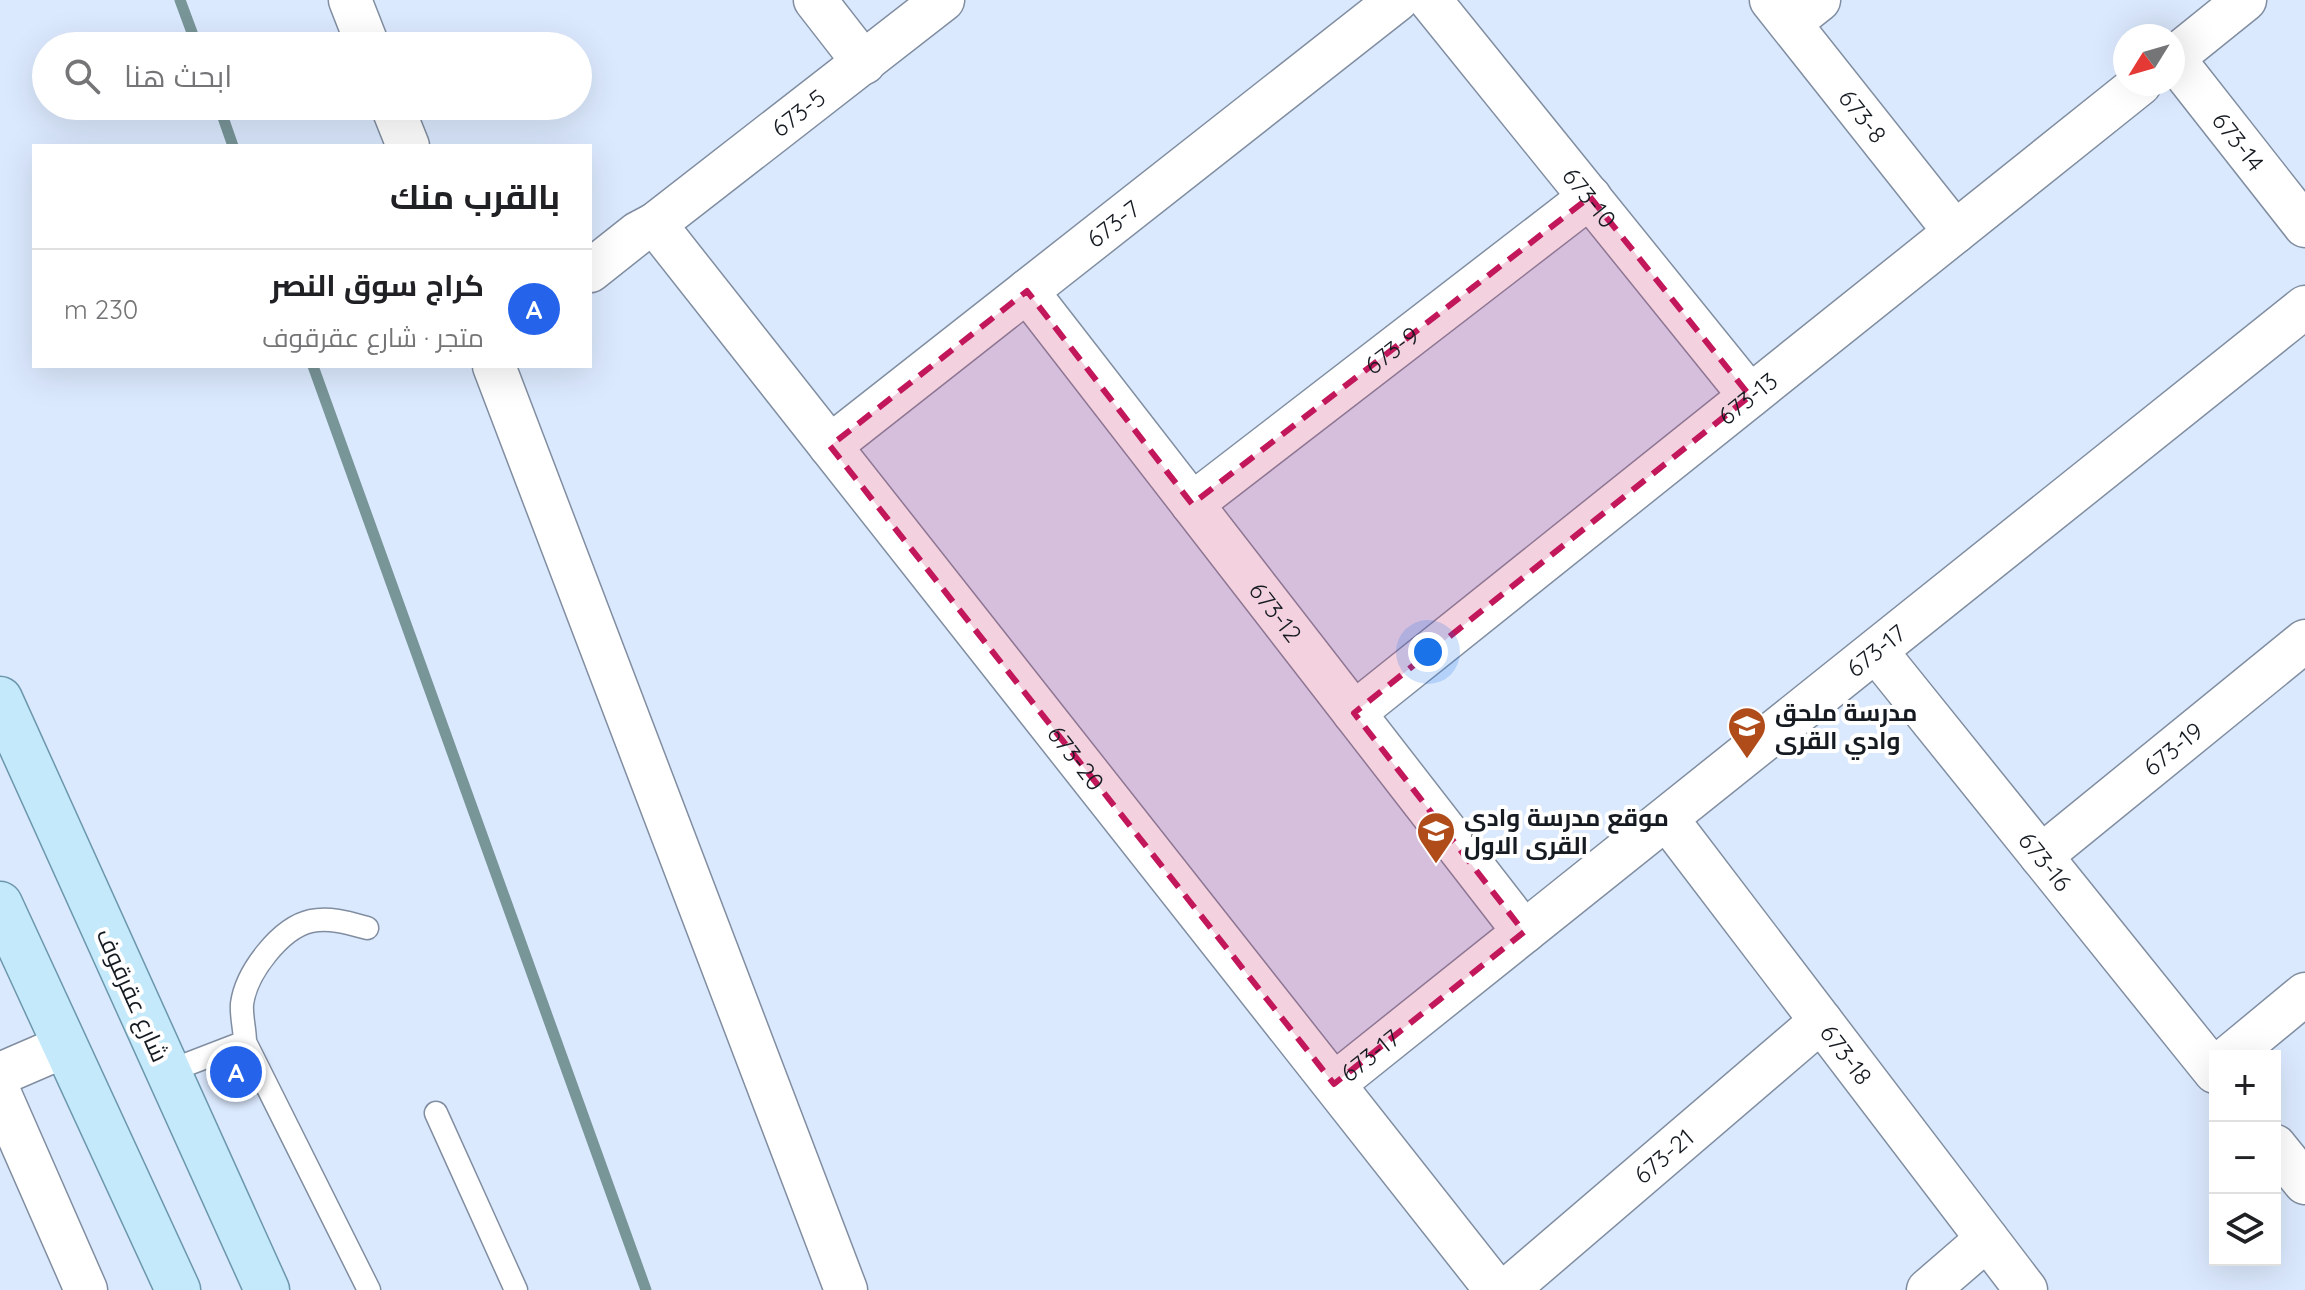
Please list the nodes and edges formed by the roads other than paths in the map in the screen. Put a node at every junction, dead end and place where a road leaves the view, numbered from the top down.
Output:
1 (350, 0) edge
2 (815, 0) edge
3 (943, 0) edge
4 (1397, 0) edge
5 (1430, 0) edge
6 (2245, 0) edge
7 (1793, 8) edge
8 (363, 32) edge
9 (2185, 48) edge
10 (864, 63) junction
11 (2185, 73) edge
12 (2125, 96) edge
13 (398, 120) edge
14 (407, 144) edge
15 (1590, 197) junction
16 (655, 224) junction
17 (2305, 226) edge
18 (1955, 232) junction
19 (592, 269) edge
20 (1027, 291) junction
21 (2305, 307) edge
22 (495, 368) edge
23 (1750, 396) junction
24 (830, 446) junction
25 (1192, 504) junction
26 (2305, 641) edge
27 (1876, 651) junction
28 (0, 699) edge
29 (1354, 713) junction
30 (1667, 819) junction
31 (2041, 856) junction
32 (0, 904) edge
33 (367, 928) dead end
34 (1524, 932) junction
35 (2305, 994) edge
36 (1821, 1021) junction
37 (245, 1042) junction
38 (65, 1046) junction
39 (2237, 1050) edge
40 (2209, 1055) edge
41 (167, 1072) junction
42 (0, 1074) edge
43 (1334, 1084) junction
44 (0, 1094) edge
45 (436, 1113) dead end
46 (2281, 1153) edge
47 (2305, 1183) edge
48 (1987, 1239) junction
49 (86, 1290) edge
50 (178, 1290) edge
51 (267, 1290) edge
52 (369, 1290) edge
53 (516, 1290) edge
54 (846, 1290) edge
55 (1496, 1290) edge
56 (1507, 1290) edge
57 (1928, 1290) edge
58 (2026, 1290) edge

1 - 8 street
2 - 10 street
3 - 10 street, 673-5
4 - 20 street, 673-7
5 - 15 street, 673-10
6 - 9 street
7 - 18 street, 673-8
10 - 16 street, 673-5
11 - 17 street, 673-14
12 - 18 street, 673-13
13 - 14 street
15 - 23 street, 673-10
15 - 25 street, 673-9
16 - 19 street, 673-5
16 - 24 street, 673-20
18 - 23 street, 673-13
20 - 24 street, 673-7
20 - 25 street, 673-12
21 - 27 street, 673-17
22 - 54 street
23 - 29 street, 673-13
24 - 43 street, 673-20
25 - 29 street, 673-12
26 - 31 street, 673-19
27 - 30 street, 673-17
27 - 31 street, 673-16
28 - 41 main road, شارع عقرقوف
29 - 34 street, 673-12
30 - 34 street, 673-17
30 - 36 street, 673-18
31 - 40 street, 673-16
32 - 38 main road
33 - 37 lane
34 - 43 street, 673-17
35 - 39 street
36 - 48 street, 673-18
36 - 56 street, 673-21
37 - 41 lane
37 - 52 lane
38 - 42 street
38 - 50 main road
41 - 51 main road, شارع عقرقوف
43 - 55 street, 673-20
44 - 49 street
45 - 53 lane
46 - 47 street
48 - 57 street
48 - 58 street, 673-18

